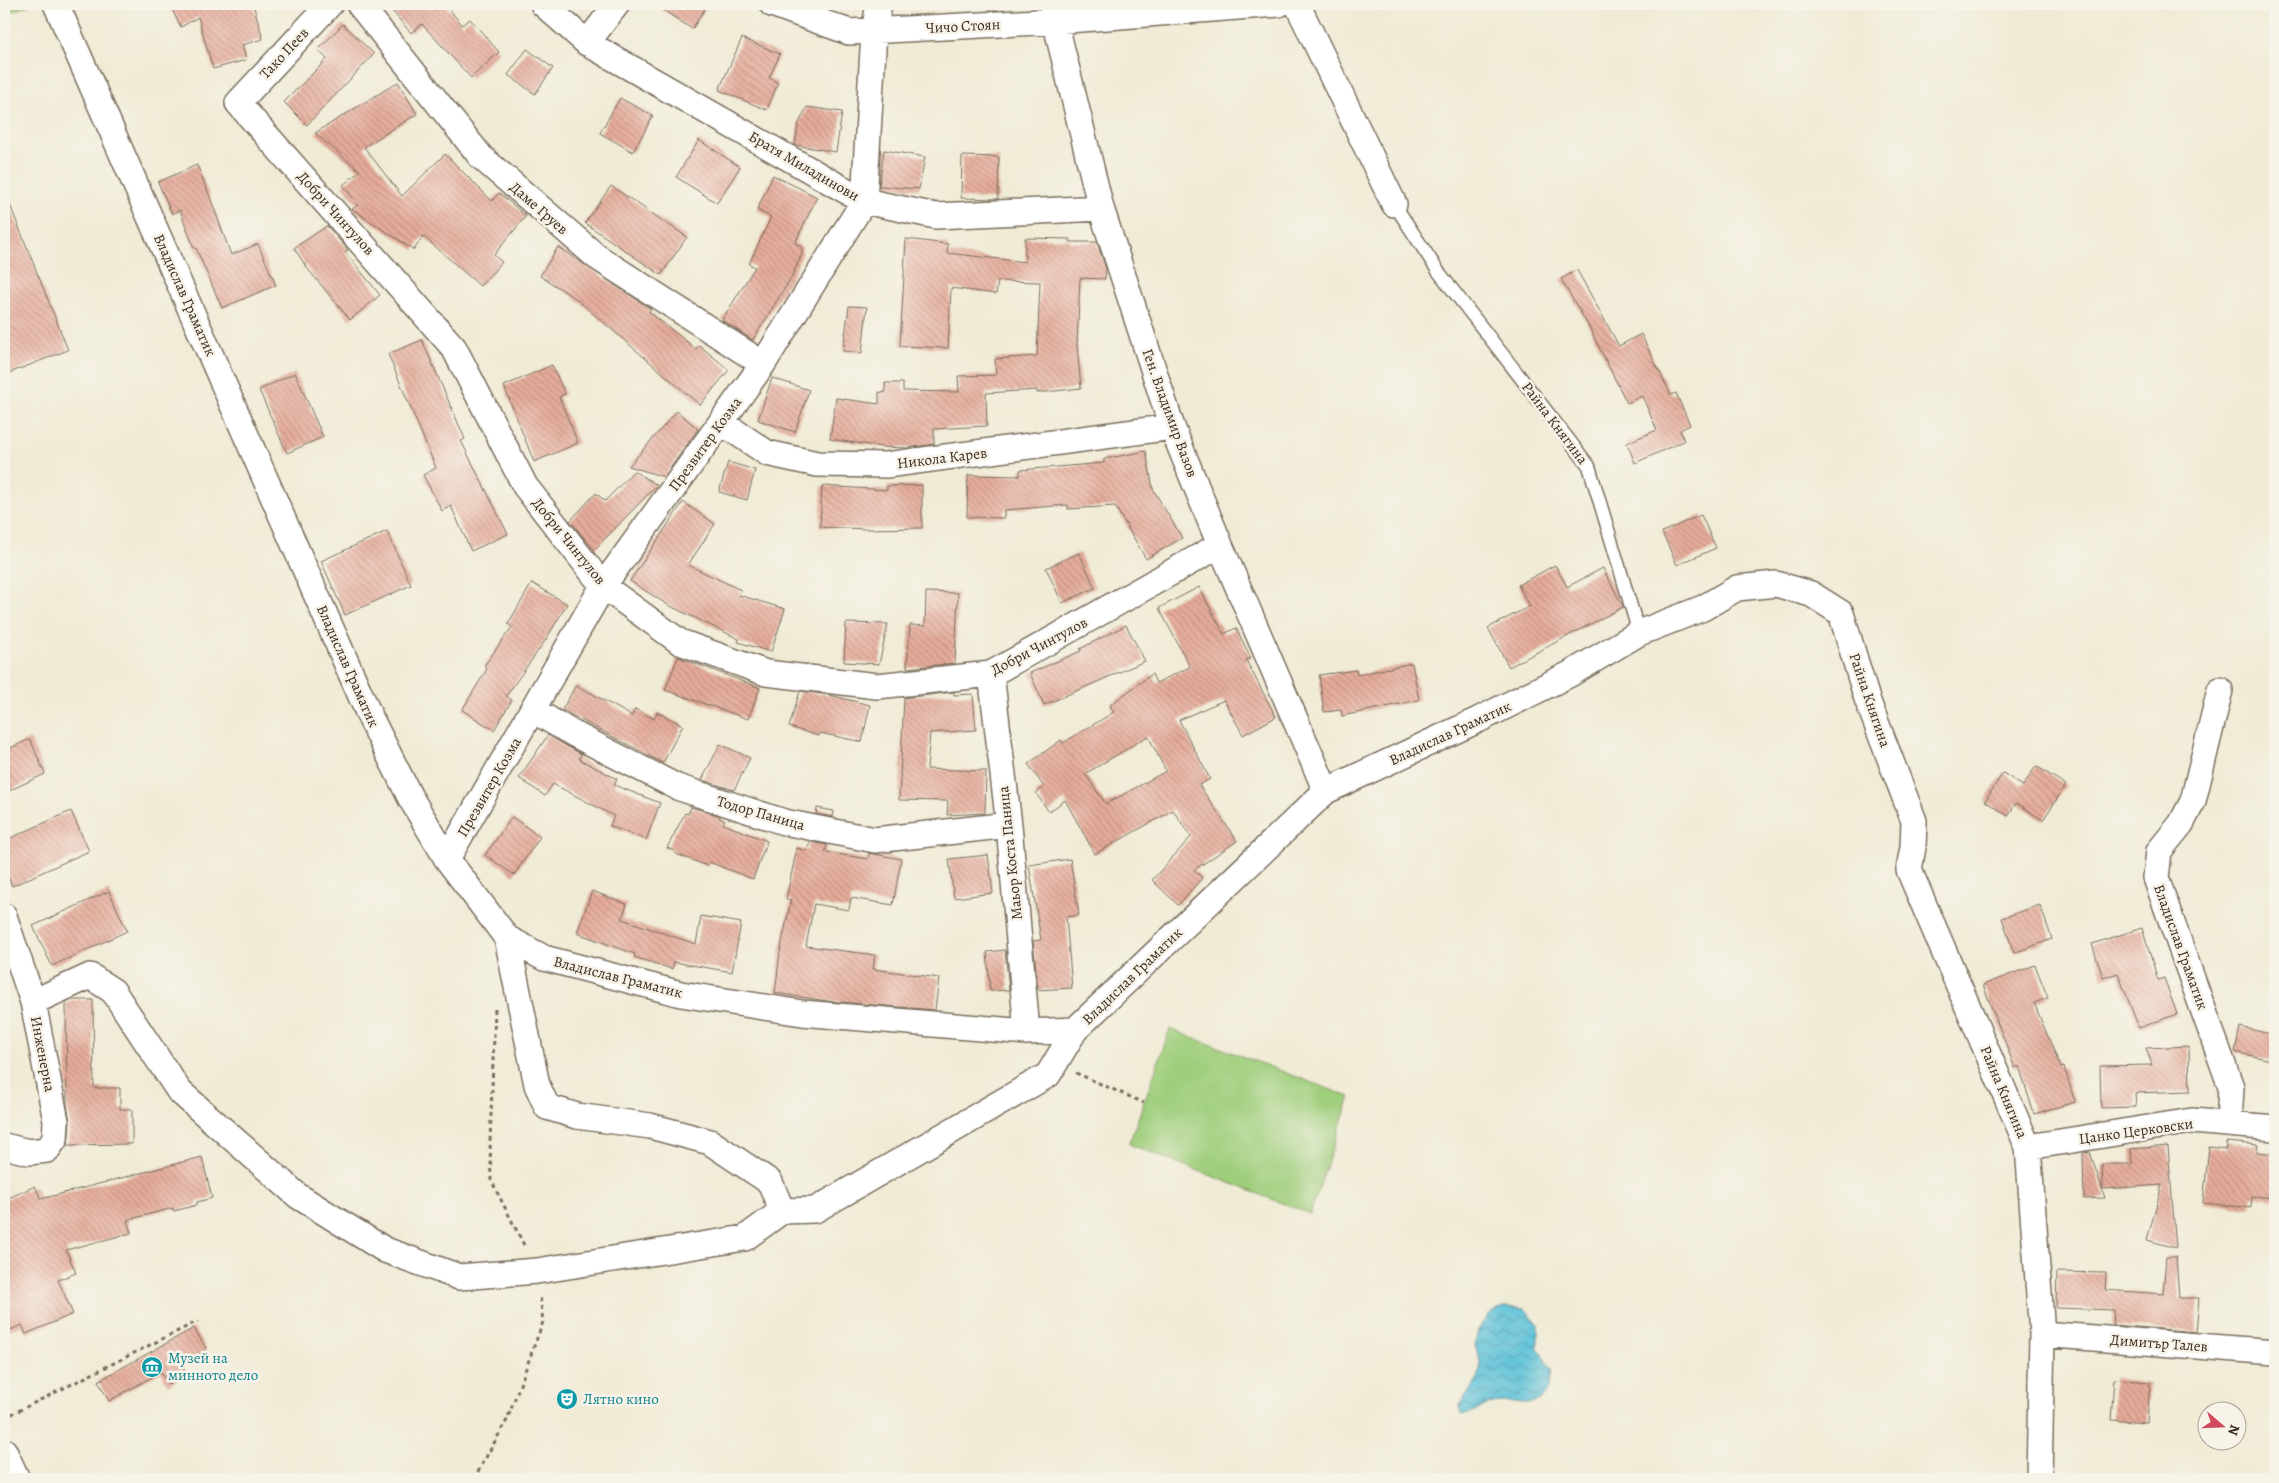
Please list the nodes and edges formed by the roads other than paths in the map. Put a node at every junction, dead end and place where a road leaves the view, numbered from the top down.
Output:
1 (56, 4) edge
2 (330, 4) edge
3 (358, 4) edge
4 (544, 4) edge
5 (617, 4) edge
6 (772, 4) edge
7 (879, 4) edge
8 (1279, 4) edge
9 (1297, 4) edge
10 (1055, 21) junction
11 (874, 32) junction
12 (587, 43) junction
13 (238, 103) joint
14 (864, 201) junction
15 (1394, 204) joint
16 (1100, 208) junction
17 (763, 364) junction
18 (721, 422) junction
19 (1172, 427) junction
20 (1220, 545) junction
21 (603, 586) junction
22 (1639, 633) junction
23 (991, 674) junction
24 (2220, 690) dead end
25 (533, 710) junction
26 (1326, 791) junction
27 (1009, 825) junction
28 (447, 859) junction
29 (4, 916) edge
30 (507, 938) junction
31 (33, 1002) junction
32 (1075, 1030) junction
33 (1027, 1032) junction
34 (2228, 1124) junction
35 (2275, 1128) edge
36 (4, 1146) edge
37 (2028, 1147) junction
38 (782, 1211) junction
39 (2042, 1334) junction
40 (2275, 1352) edge
41 (4, 1451) edge
42 (17, 1479) edge
43 (2039, 1479) edge

1 - 28 street, Владислав Граматик
2 - 13 street, Тако Пеев
3 - 17 street, Даме Груев
4 - 12 street, Братя Миладинови
5 - 12 street
6 - 11 street, Чичо Стоян
7 - 11 street, Презвитер Козма
8 - 10 street, Чичо Стоян
9 - 15 street
10 - 11 street, Чичо Стоян
10 - 16 street, Ген. Владимир Вазов
11 - 14 street, Презвитер Козма
12 - 14 street, Братя Миладинови
13 - 21 street, Добри Чинтулов
14 - 16 street, Братя Миладинови
14 - 17 street, Презвитер Козма
15 - 22 lane, Райна Княгина
16 - 19 street, Ген. Владимир Вазов
17 - 18 street, Презвитер Козма
18 - 19 street, Никола Карев
18 - 21 street, Презвитер Козма
19 - 20 street, Ген. Владимир Вазов
20 - 23 street, Добри Чинтулов
20 - 26 street, Ген. Владимир Вазов
21 - 23 street, Добри Чинтулов
21 - 25 street, Презвитер Козма
22 - 26 street, Владислав Граматик
22 - 37 street, Райна Княгина
23 - 27 street, Маьор Коста Паница
24 - 34 street, Владислав Граматик
25 - 27 street, Тодор Паница
25 - 28 street, Презвитер Козма
26 - 32 street, Владислав Граматик
27 - 33 street, Маьор Коста Паница
28 - 30 street, Владислав Граматик
29 - 31 street, Инженерна
30 - 33 street, Владислав Граматик
30 - 38 street
31 - 36 street, Инженерна
31 - 38 street
32 - 33 street, Владислав Граматик
32 - 38 street
34 - 35 street, Цанко Церковски
34 - 37 street, Цанко Церковски
37 - 39 street, Райна Княгина
39 - 40 street, Димитър Талев
39 - 43 street, Райна Княгина
41 - 42 street

